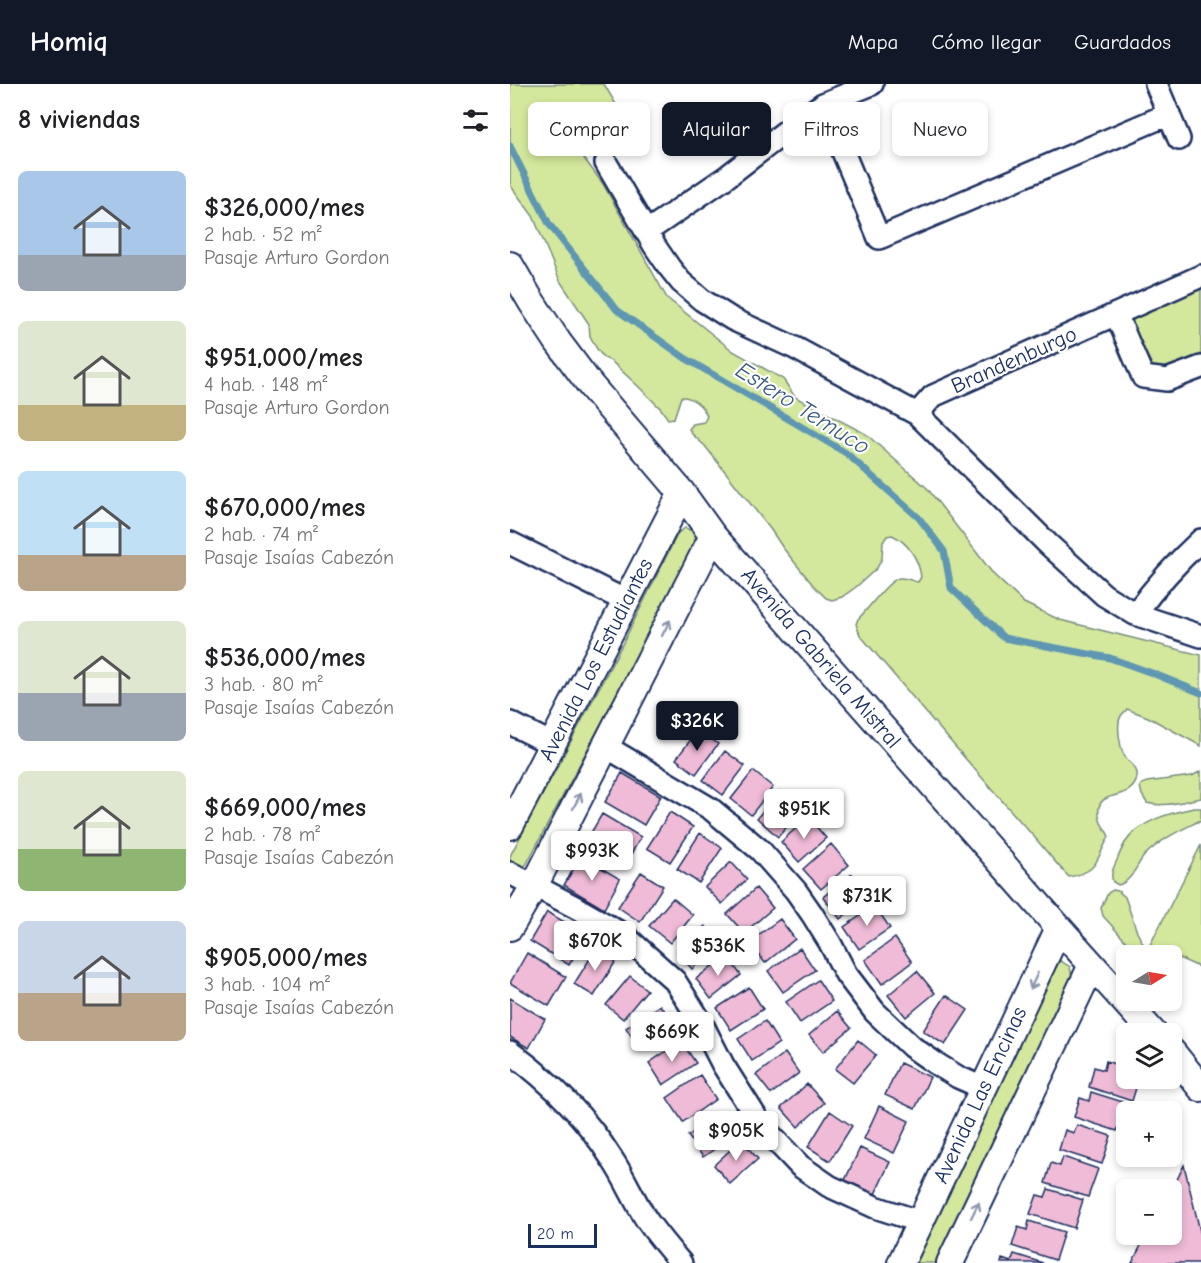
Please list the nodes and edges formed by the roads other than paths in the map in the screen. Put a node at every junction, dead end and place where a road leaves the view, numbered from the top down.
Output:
1 (872, 84) edge
2 (1156, 84) edge
3 (828, 102) edge
4 (1168, 114) junction
5 (783, 133) edge
6 (1179, 139) dead end
7 (845, 156) edge
8 (606, 163) dead end
9 (646, 232) junction
10 (510, 265) edge
11 (1201, 276) edge
12 (1116, 314) junction
13 (1201, 367) edge
14 (917, 414) junction
15 (682, 493) junction
16 (713, 536) junction
17 (1201, 540) edge
18 (510, 543) edge
19 (626, 601) junction
20 (1135, 614) junction
21 (1201, 636) edge
22 (510, 723) edge
23 (552, 744) junction
24 (605, 746) junction
25 (510, 826) edge
26 (510, 873) edge
27 (534, 886) junction
28 (510, 927) edge
29 (1059, 928) junction
30 (1092, 965) junction
31 (1144, 1023) edge
32 (510, 1052) edge
33 (1182, 1064) edge
34 (983, 1088) junction
35 (1201, 1088) edge
36 (921, 1222) junction
37 (681, 1263) edge
38 (901, 1263) edge
39 (950, 1263) edge

1 - 3 street
2 - 4 street
4 - 6 street
4 - 7 street
5 - 9 street
8 - 9 street
9 - 14 street
10 - 15 street, Avenida Gabriela Mistral
11 - 12 street, Brandenburgo
12 - 13 street
12 - 14 street, Brandenburgo
14 - 20 street
15 - 16 street, Avenida Gabriela Mistral
15 - 19 street, Avenida Los Estudiantes
24 -> 16 street
16 - 29 street, Avenida Gabriela Mistral
17 - 20 street
18 - 19 street
19 - 23 street, Avenida Los Estudiantes
20 - 21 street
22 - 23 street
23 - 25 street, Avenida Los Estudiantes
27 -> 24 street
24 - 34 street
26 - 27 street
27 - 28 street
27 - 36 street
29 - 30 street, Avenida Gabriela Mistral
29 -> 34 street, Avenida Las Encinas
30 - 31 street, Avenida Gabriela Mistral
39 -> 30 street, Avenida Las Encinas
32 - 37 street
33 - 35 street
34 - 36 street, Avenida Las Encinas
36 - 38 street, Avenida Las Encinas

